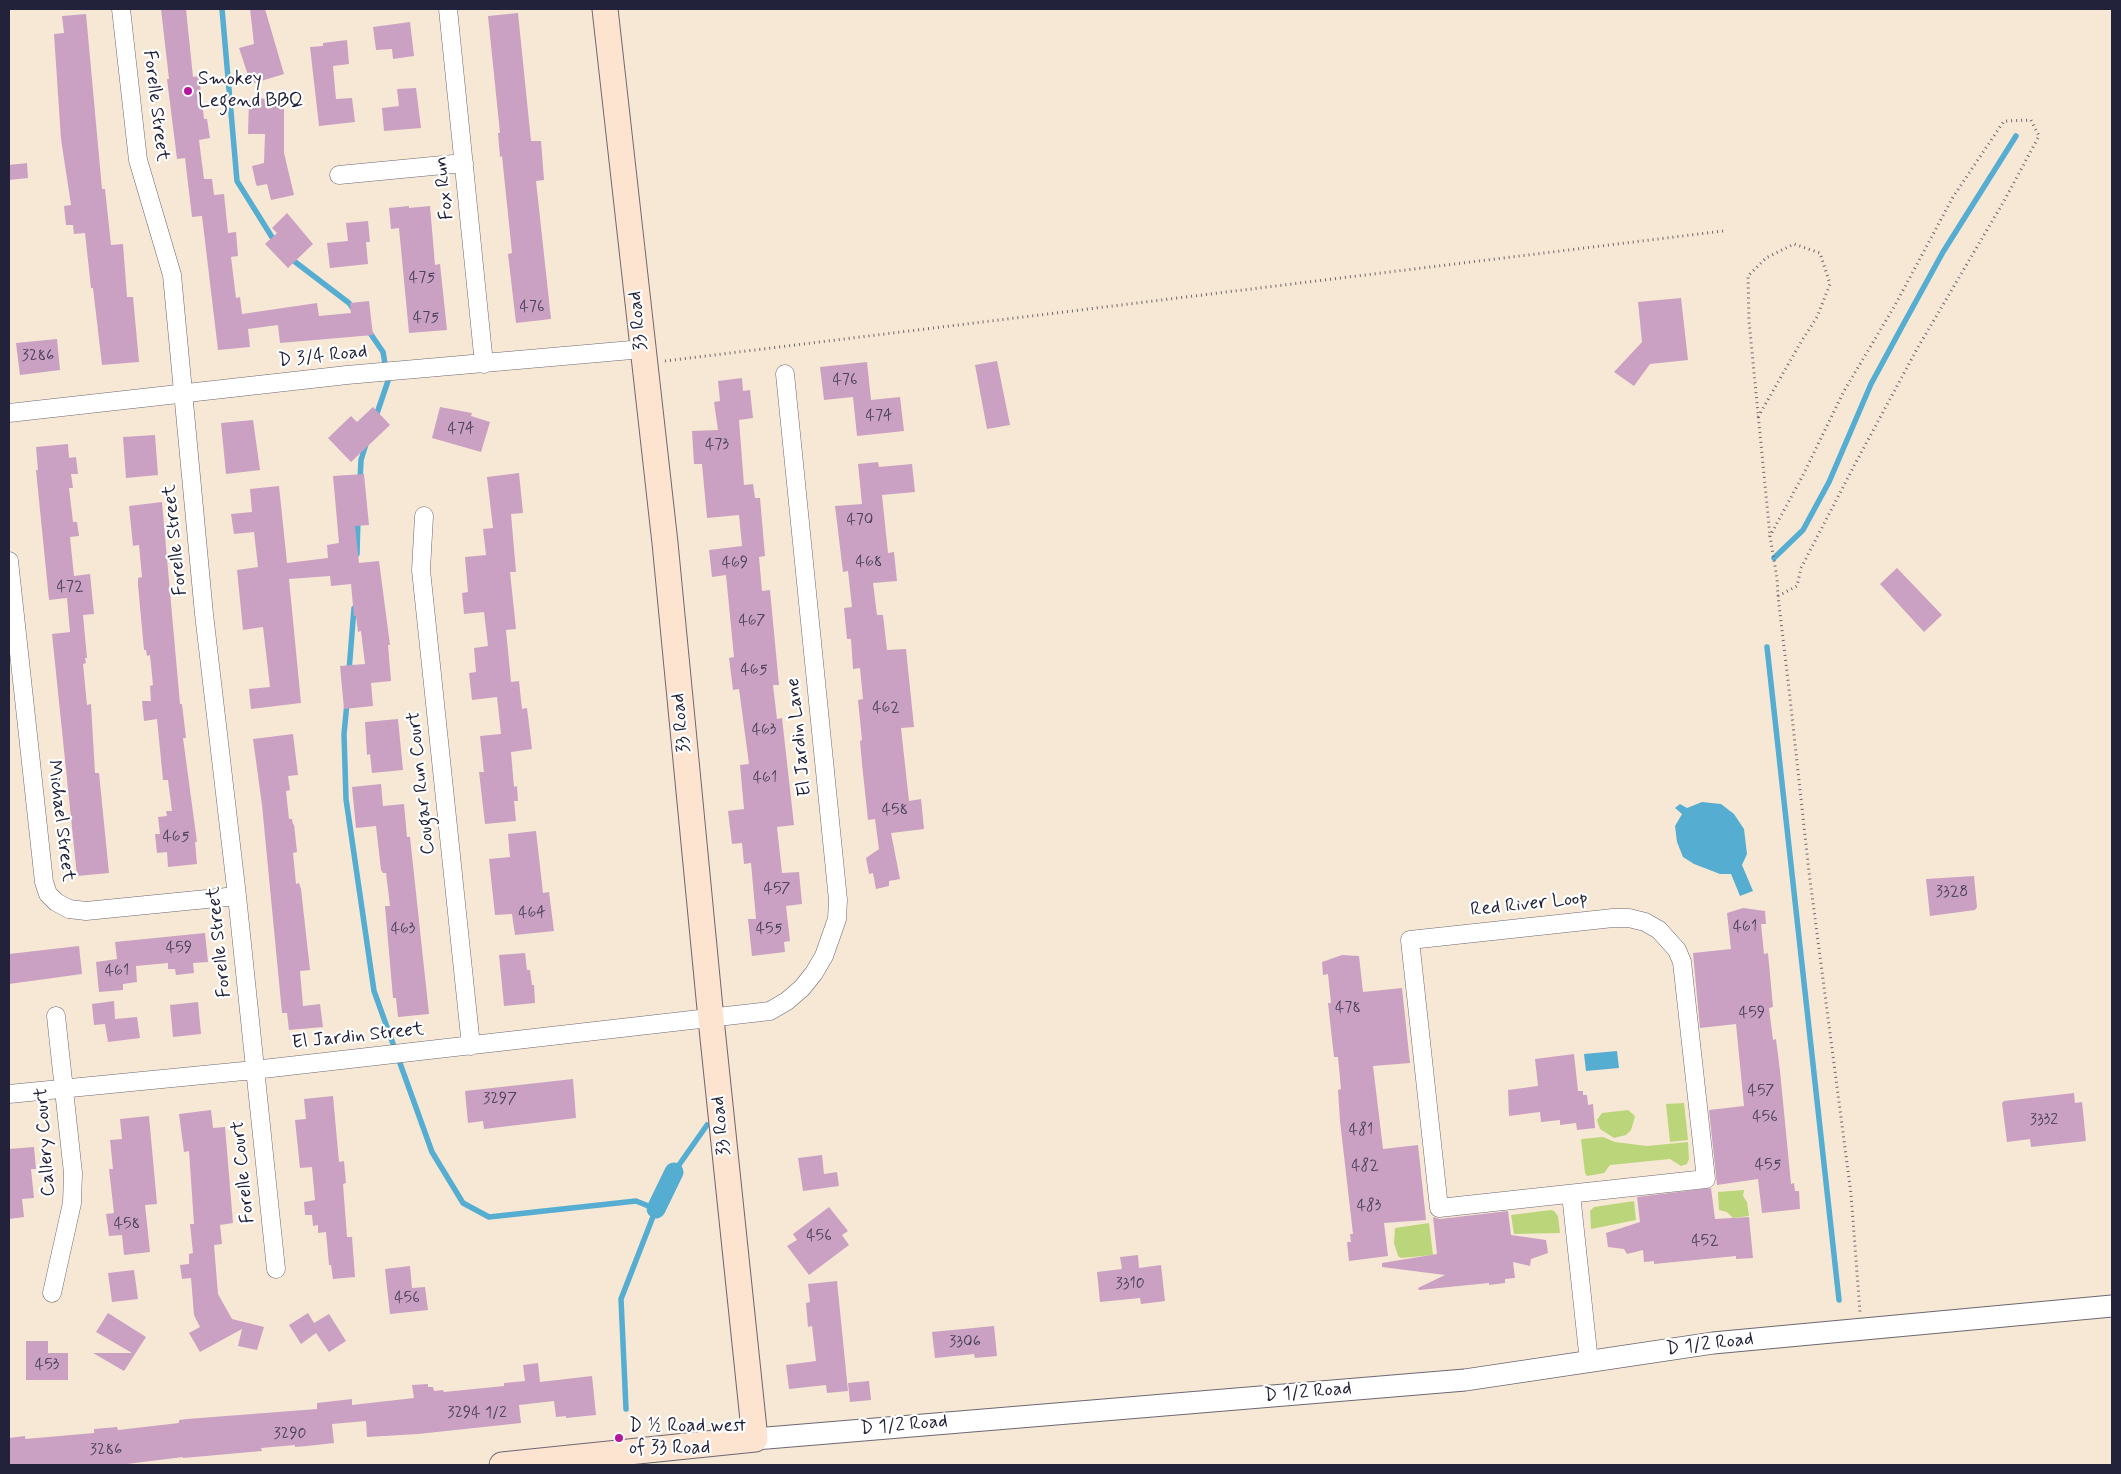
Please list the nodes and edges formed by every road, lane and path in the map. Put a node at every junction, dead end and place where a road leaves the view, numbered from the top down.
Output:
1 (122, 9) edge
2 (448, 9) edge
3 (605, 9) edge
4 (464, 162) junction
5 (339, 175) dead end
6 (1723, 231) dead end
7 (642, 349) junction
8 (484, 364) junction
9 (785, 374) dead end
10 (182, 393) junction
11 (9, 414) edge
12 (1758, 417) junction
13 (424, 516) dead end
14 (1770, 536) junction
15 (9, 561) edge
16 (1778, 596) junction
17 (236, 896) junction
18 (56, 1016) dead end
19 (710, 1019) junction
20 (472, 1046) junction
21 (254, 1070) junction
22 (64, 1089) junction
23 (9, 1094) edge
24 (1571, 1194) junction
25 (276, 1269) dead end
26 (52, 1293) dead end
27 (2112, 1306) edge
28 (1862, 1330) junction
29 (1589, 1362) junction
30 (755, 1439) junction
31 (502, 1465) edge

1 - 10 street, Forelle Street
2 - 4 street, Fox Run
3 - 7 main road, 33 Road
4 - 5 street
4 - 8 street, Fox Run
6 - 7 path
7 - 8 street, D 3/4 Road
7 - 19 main road, 33 Road
8 - 10 street, D 3/4 Road
9 - 19 street, El Jardin Lane
10 - 11 street, D 3/4 Road
10 - 17 street, Forelle Street
12 - 12 path
12 - 14 path
13 - 20 street, Cougar Run Court
14 - 16 path
14 - 16 path
15 - 17 street, Michael Street
16 - 28 path
17 - 21 street, Forelle Street
18 - 22 street, Callery Court
19 - 20 street, El Jardin Street
19 - 30 main road, 33 Road
20 - 21 street, El Jardin Street
21 - 22 street, El Jardin Street
21 - 25 street, Forelle Court
22 - 23 street, El Jardin Street
22 - 26 street, Callery Court
24 - 24 street, Red River Loop
24 - 29 street
27 - 28 street, D 1/2 Road
28 - 29 street, D 1/2 Road
29 - 30 street, D 1/2 Road
30 - 31 main road, D 1/2 Road

